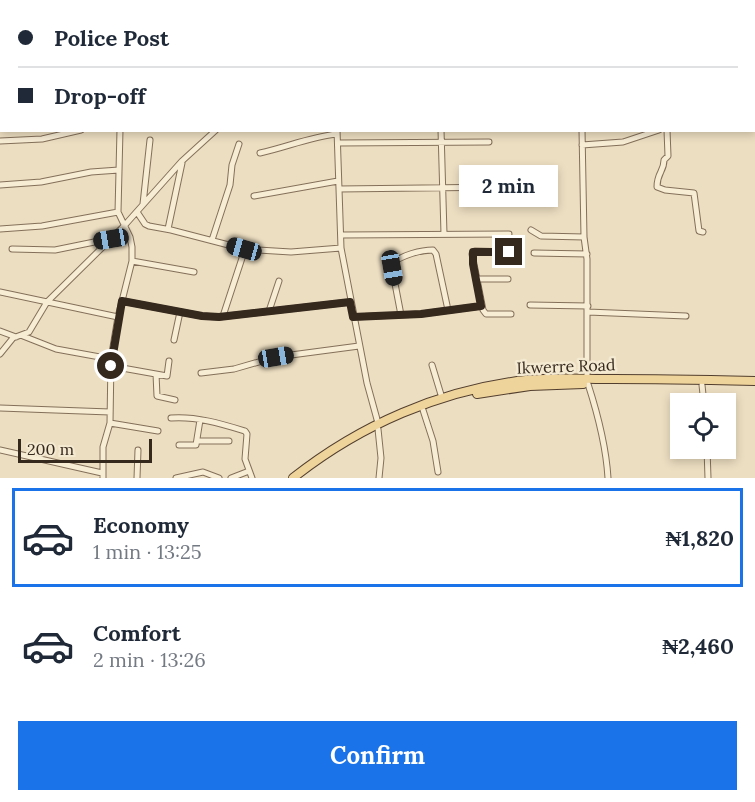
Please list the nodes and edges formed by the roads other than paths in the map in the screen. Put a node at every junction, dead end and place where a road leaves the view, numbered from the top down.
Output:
1 (72, 132) edge
2 (120, 132) edge
3 (214, 132) edge
4 (338, 132) edge
5 (441, 132) edge
6 (582, 132) edge
7 (653, 132) edge
8 (667, 132) edge
9 (150, 140) dead end
10 (0, 141) edge
11 (441, 142) junction
12 (489, 142) dead end
13 (338, 143) junction
14 (239, 144) dead end
15 (582, 145) junction
16 (260, 153) dead end
17 (182, 161) junction
18 (118, 170) junction
19 (338, 181) junction
20 (0, 185) edge
21 (506, 187) dead end
22 (442, 188) junction
23 (339, 189) junction
24 (254, 196) dead end
25 (143, 205) junction
26 (118, 212) junction
27 (137, 212) junction
28 (124, 226) junction
29 (0, 229) edge
30 (168, 229) junction
31 (531, 230) dead end
32 (703, 232) dead end
33 (444, 234) junction
34 (508, 234) dead end
35 (341, 235) junction
36 (584, 237) junction
37 (111, 239) junction
38 (212, 240) junction
39 (341, 248) junction
40 (12, 249) dead end
41 (246, 249) junction
42 (509, 252) dead end
43 (534, 253) dead end
44 (587, 254) junction
45 (132, 261) junction
46 (195, 272) dead end
47 (476, 279) junction
48 (508, 279) dead end
49 (279, 281) dead end
50 (0, 292) edge
51 (122, 301) junction
52 (47, 302) junction
53 (350, 302) junction
54 (530, 305) dead end
55 (481, 306) junction
56 (588, 309) junction
57 (448, 310) junction
58 (180, 312) junction
59 (269, 312) junction
60 (511, 314) dead end
61 (401, 315) junction
62 (223, 316) junction
63 (686, 316) dead end
64 (118, 317) junction
65 (353, 317) junction
66 (0, 331) edge
67 (20, 336) junction
68 (174, 340) dead end
69 (359, 346) junction
70 (0, 354) edge
71 (111, 359) junction
72 (169, 361) dead end
73 (432, 365) dead end
74 (111, 366) junction
75 (201, 373) dead end
76 (156, 374) junction
77 (587, 381) junction
78 (755, 381) edge
79 (702, 385) junction
80 (755, 386) edge
81 (703, 393) edge
82 (442, 398) junction
83 (175, 400) dead end
84 (0, 408) edge
85 (423, 410) junction
86 (110, 412) junction
87 (171, 418) dead end
88 (200, 420) junction
89 (110, 423) junction
90 (378, 426) junction
91 (158, 431) dead end
92 (197, 441) junction
93 (229, 441) dead end
94 (179, 445) dead end
95 (0, 450) edge
96 (138, 450) dead end
97 (707, 459) edge
98 (249, 471) junction
99 (438, 471) dead end
100 (103, 475) edge
101 (137, 478) edge
102 (176, 478) edge
103 (219, 478) edge
104 (231, 478) edge
105 (252, 478) edge
106 (293, 478) edge
107 (302, 478) edge
108 (379, 478) edge
109 (608, 478) edge
110 (708, 478) edge

1 - 10 street
2 - 18 street
3 - 17 street
4 - 13 street
4 - 16 street
5 - 11 street
6 - 15 street
7 - 15 street
8 - 32 street
9 - 25 street
11 - 12 street
11 - 13 street
11 - 22 street
13 - 19 street
14 - 38 street
15 - 36 street
17 - 25 street
17 - 30 street
18 - 20 street
18 - 26 street
19 - 23 street
19 - 24 street
21 - 22 street
22 - 23 street
22 - 33 street
23 - 35 street
25 - 27 street
26 - 28 street
26 - 29 street
27 - 28 street
27 - 30 street
28 - 37 street
28 - 45 street
30 - 38 street
31 - 36 street
33 - 34 street
33 - 35 street
35 - 39 street
36 - 44 street
37 - 40 street
37 - 52 street
38 - 41 street
39 - 41 street
39 - 53 street
41 - 62 street
42 - 47 street
43 - 44 street
44 - 56 street
45 - 46 street
45 - 51 street
47 - 48 street
47 - 55 street
49 - 59 street
50 - 52 street
51 - 58 street
51 - 64 street
52 - 64 street
52 - 67 street
53 - 59 street
53 - 65 street
54 - 56 street
55 - 57 street
55 - 60 street
56 - 63 street
56 - 77 street
57 - 61 street
57 - 61 street
58 - 62 street
58 - 68 street
59 - 62 street
61 - 65 street
64 - 71 street
65 - 69 street
66 - 67 street
67 - 70 street
67 - 71 street
69 - 75 street
69 - 90 street
71 - 74 street
72 - 76 street
73 - 82 street
74 - 76 street
74 - 86 street
76 - 83 street
77 - 78 main road, Ikwerre Road
77 - 79 main road
77 - 82 main road, Ikwerre Road
77 - 85 main road
77 - 109 street
79 - 80 main road
79 - 81 street
82 - 90 main road, Ikwerre Road
84 - 86 street
85 - 90 main road
85 - 99 street
86 - 89 street
87 - 88 street
88 - 92 street
88 - 98 street
89 - 91 street
89 - 100 street
90 - 106 main road, Ikwerre Road
90 - 107 main road
90 - 108 street
92 - 93 street
92 - 94 street
95 - 100 street
96 - 101 street
97 - 110 street
98 - 104 street
98 - 105 street
102 - 103 street

